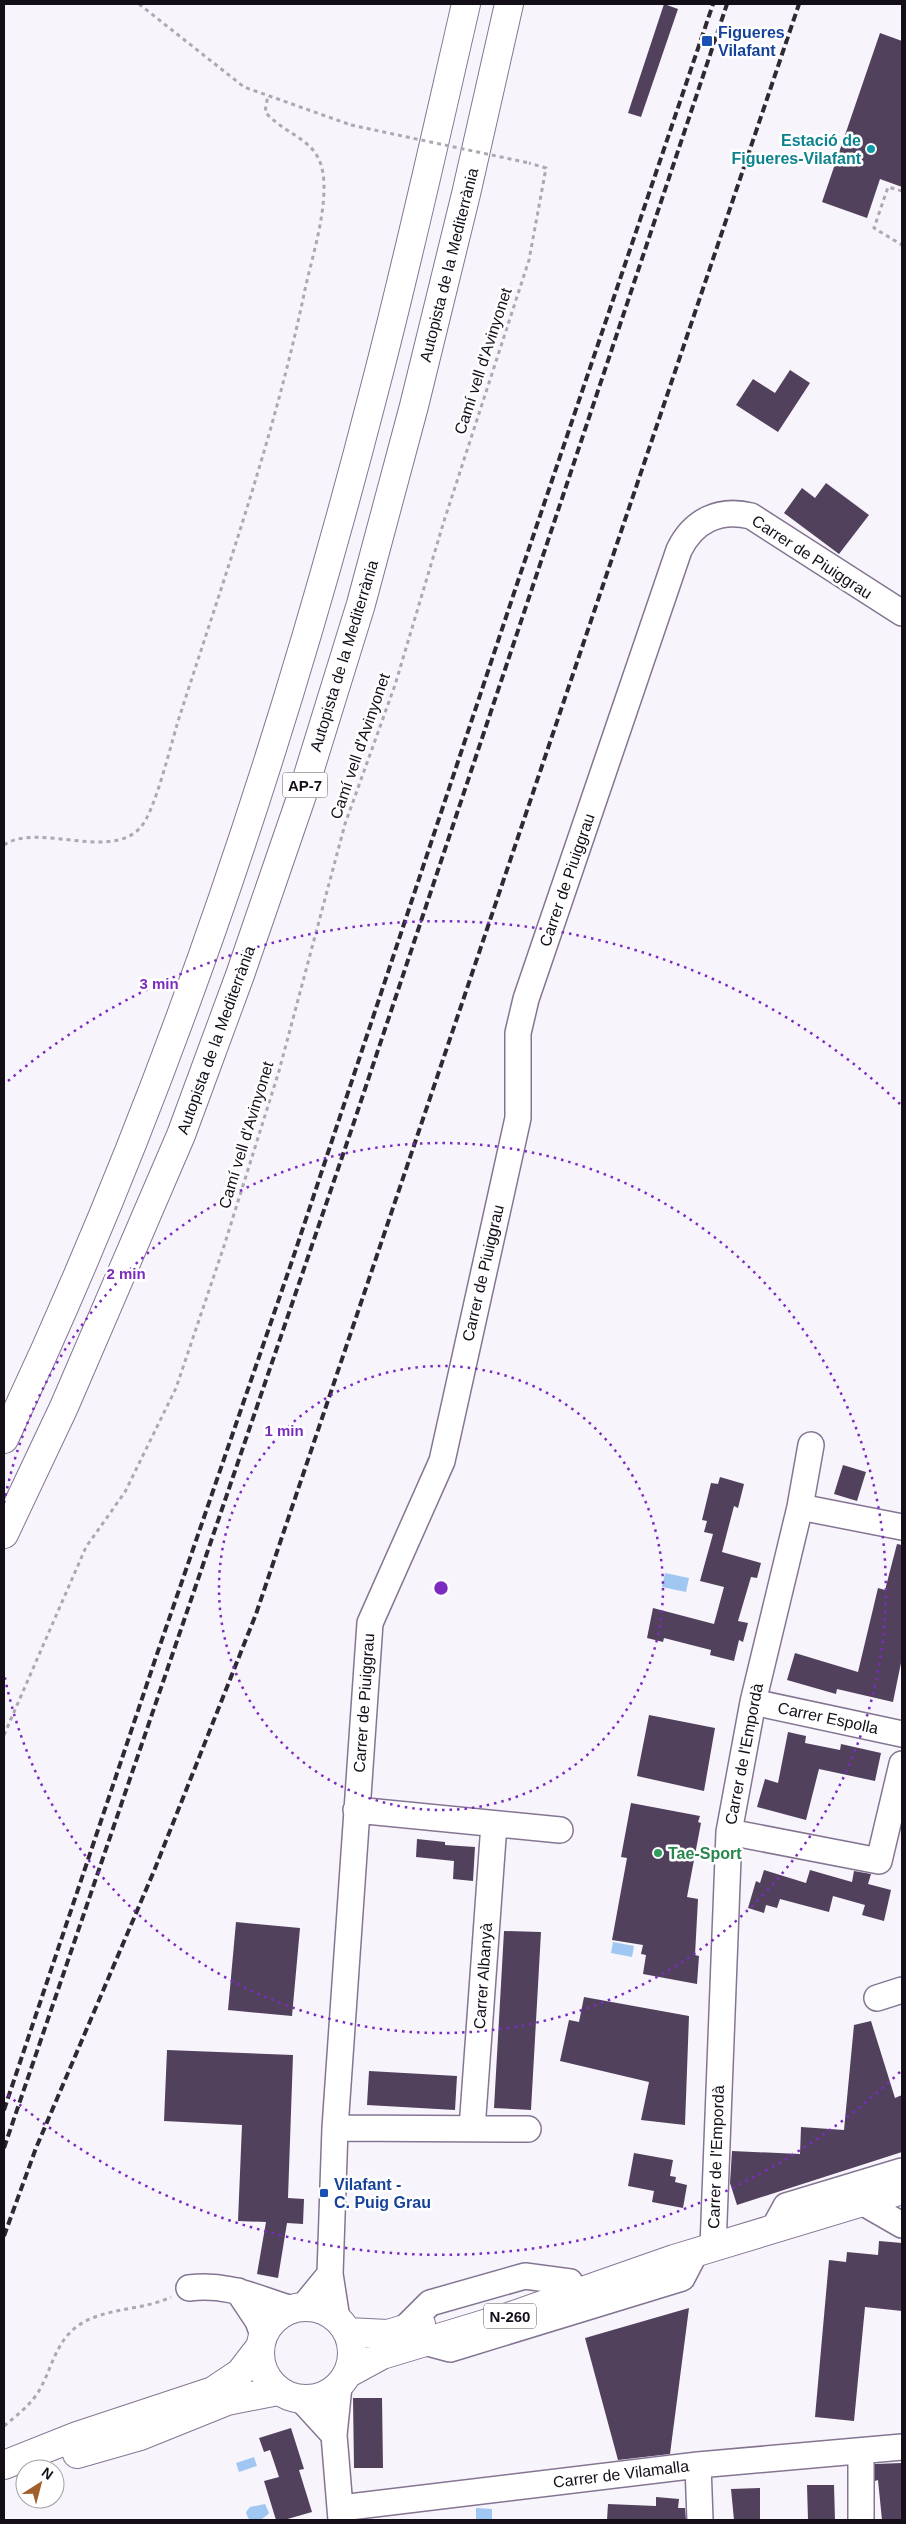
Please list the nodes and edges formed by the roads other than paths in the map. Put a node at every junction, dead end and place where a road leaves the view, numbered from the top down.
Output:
1 (466, 4) edge
2 (509, 4) edge
3 (902, 613) edge
4 (4, 1439) edge
5 (811, 1445) dead end
6 (800, 1507) junction
7 (902, 1527) edge
8 (4, 1534) edge
9 (753, 1702) junction
10 (902, 1734) edge
11 (902, 1764) edge
12 (356, 1810) junction
13 (494, 1824) junction
14 (560, 1830) dead end
15 (729, 1832) junction
16 (902, 1990) edge
17 (876, 1998) dead end
18 (335, 2128) junction
19 (472, 2128) junction
20 (528, 2129) dead end
21 (902, 2170) edge
22 (902, 2190) edge
23 (862, 2202) junction
24 (902, 2225) edge
25 (774, 2228) junction
26 (694, 2253) junction
27 (330, 2274) junction
28 (189, 2288) road end
29 (238, 2291) junction
30 (297, 2308) junction
31 (342, 2326) junction
32 (414, 2336) junction
33 (261, 2341) junction
34 (343, 2380) junction
35 (290, 2395) junction
36 (334, 2435) junction
37 (902, 2447) edge
38 (861, 2452) junction
39 (4, 2465) edge
40 (698, 2465) junction
41 (341, 2514) edge
42 (700, 2520) edge
43 (861, 2520) edge

1 - 4 main road, AP-7
2 - 8 main road, Autopista de la Mediterrània / AP-7
3 - 12 street, Carrer de Piuiggrau
5 - 6 street, Carrer de l'Empordà
6 - 7 street
6 - 9 street, Carrer de l'Empordà
9 - 10 street, Carrer Espolla
9 - 15 street, Carrer de l'Empordà
11 - 15 street
12 - 13 street
12 - 18 street, Carrer de Piuiggrau
13 - 14 street
13 - 19 street, Carrer Albanyà
15 - 26 street, Carrer de l'Empordà
16 - 17 street
18 - 19 street
18 - 27 street, Carrer de Piuiggrau
19 - 20 street
21 - 25 street
22 - 23 main road, N-260
23 - 24 street
23 - 25 main road, N-260
25 - 26 main road, N-260
26 - 32 main road, N-260
26 - 32 main road, N-260
27 - 30 street
27 - 31 street, Carrer de Piuiggrau
28 - 29 street
29 - 30 street
29 - 33 street
30 - 31 main road, N-260
30 - 33 main road, N-260
31 - 32 main road, N-260
31 - 34 main road
32 - 34 main road, N-260
33 - 35 main road
33 - 39 main road, N-260
34 - 35 main road, N-260
34 - 36 street
35 - 36 street
35 - 39 main road, N-260
36 - 41 street
37 - 38 street, Carrer de Vilamalla
38 - 40 street, Carrer de Vilamalla
38 - 43 street
40 - 41 street, Carrer de Vilamalla
40 - 42 street

